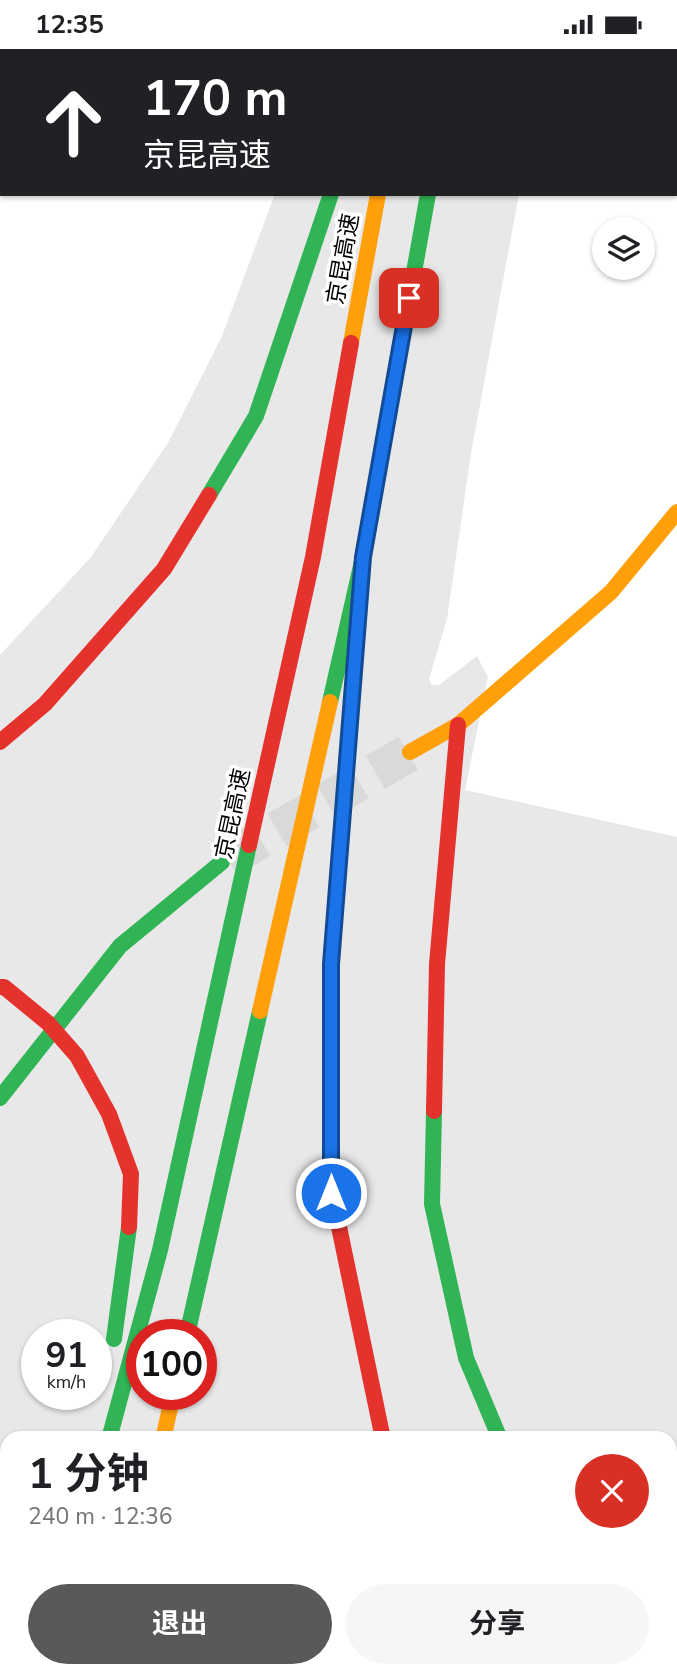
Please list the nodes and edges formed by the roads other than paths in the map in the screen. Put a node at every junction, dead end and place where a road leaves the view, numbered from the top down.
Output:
1 (330, 196) edge
2 (378, 196) edge
3 (428, 196) edge
4 (677, 512) edge
5 (363, 557) junction
6 (458, 725) junction
7 (0, 742) edge
8 (410, 752) tunnel mouth
9 (222, 862) tunnel mouth
10 (2, 987) edge
11 (0, 1098) edge
12 (191, 1319) edge
13 (170, 1410) edge
14 (101, 1431) edge
15 (111, 1431) edge
16 (165, 1431) edge
17 (381, 1431) edge
18 (497, 1431) edge

1 - 7 main road
2 - 15 main road, 京昆高速
3 - 5 main road
4 - 6 main road
5 - 12 main road
5 - 17 main road
6 - 8 main road
6 - 18 main road
9 - 11 main road
10 - 14 main road
13 - 16 main road

